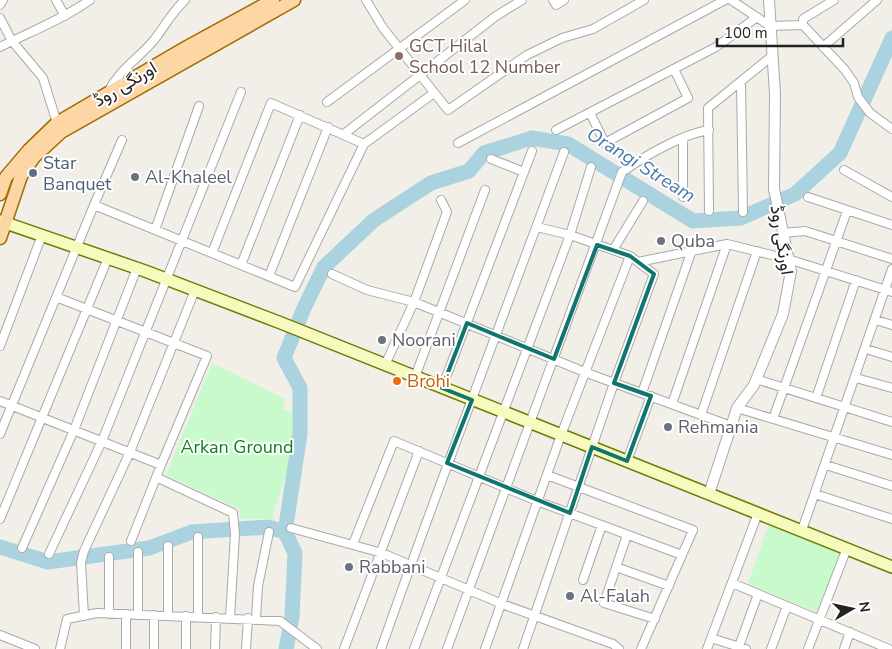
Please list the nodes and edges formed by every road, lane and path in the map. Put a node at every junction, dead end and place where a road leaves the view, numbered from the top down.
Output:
1 (3, 0) edge
2 (56, 0) edge
3 (90, 0) edge
4 (185, 0) edge
5 (273, 0) edge
6 (294, 0) edge
7 (366, 0) edge
8 (465, 0) edge
9 (522, 0) edge
10 (553, 0) edge
11 (564, 0) edge
12 (644, 0) edge
13 (725, 0) edge
14 (731, 0) edge
15 (769, 0) edge
16 (834, 0) edge
17 (877, 0) edge
18 (0, 6) edge
19 (65, 16) junction
20 (757, 17) junction
21 (0, 18) edge
22 (803, 25) junction
23 (770, 26) junction
24 (12, 41) junction
25 (823, 46) junction
26 (0, 47) edge
27 (399, 48) junction
28 (772, 56) junction
29 (674, 69) junction
30 (420, 76) junction
31 (741, 82) junction
32 (241, 92) dead end
33 (434, 93) junction
34 (106, 95) junction
35 (327, 102) dead end
36 (199, 106) dead end
37 (590, 112) junction
38 (300, 115) junction
39 (57, 123) junction
40 (328, 127) junction
41 (892, 129) edge
42 (556, 130) dead end
43 (709, 130) junction
44 (344, 134) junction
45 (683, 139) junction
46 (122, 140) dead end
47 (364, 144) junction
48 (458, 144) dead end
49 (532, 151) dead end
50 (564, 152) dead end
51 (490, 159) dead end
52 (591, 167) dead end
53 (844, 170) dead end
54 (524, 172) junction
55 (3, 174) edge
56 (486, 190) dead end
57 (0, 194) edge
58 (808, 196) dead end
59 (684, 197) dead end
60 (892, 197) edge
61 (441, 200) dead end
62 (643, 201) dead end
63 (94, 206) junction
64 (709, 211) dead end
65 (847, 211) junction
66 (743, 212) dead end
67 (892, 225) edge
68 (537, 227) junction
69 (1, 229) edge
70 (155, 230) junction
71 (783, 234) junction
72 (42, 235) junction
73 (570, 235) junction
74 (182, 241) junction
75 (837, 241) junction
76 (727, 244) junction
77 (597, 245) junction
78 (77, 247) junction
79 (613, 250) junction
80 (692, 250) junction
81 (757, 251) junction
82 (212, 253) junction
83 (630, 256) junction
84 (108, 258) junction
85 (788, 259) junction
86 (892, 259) edge
87 (638, 262) junction
88 (241, 265) junction
89 (137, 268) junction
90 (892, 269) edge
91 (827, 270) junction
92 (332, 274) dead end
93 (269, 276) junction
94 (166, 279) junction
95 (856, 280) junction
96 (195, 290) junction
97 (889, 291) edge
98 (56, 296) junction
99 (414, 302) junction
100 (87, 309) junction
101 (440, 313) junction
102 (116, 320) junction
103 (876, 320) junction
104 (467, 323) junction
105 (892, 325) edge
106 (146, 332) junction
107 (497, 336) junction
108 (175, 343) junction
109 (0, 346) edge
110 (526, 348) junction
111 (866, 349) junction
112 (892, 357) edge
113 (554, 359) junction
114 (385, 365) junction
115 (587, 372) junction
116 (415, 377) junction
117 (856, 378) junction
118 (756, 379) junction
119 (614, 383) junction
120 (442, 388) junction
121 (785, 388) junction
122 (892, 388) edge
123 (642, 393) junction
124 (651, 396) junction
125 (816, 398) junction
126 (472, 400) junction
127 (0, 401) edge
128 (672, 404) junction
129 (12, 406) junction
130 (737, 408) junction
131 (846, 408) junction
132 (502, 412) junction
133 (701, 415) junction
134 (43, 418) junction
135 (773, 419) junction
136 (892, 422) edge
137 (530, 423) junction
138 (731, 426) junction
139 (74, 430) junction
140 (0, 434) edge
141 (561, 435) junction
142 (836, 438) junction
143 (102, 442) junction
144 (592, 447) junction
145 (130, 452) junction
146 (419, 452) junction
147 (892, 455) edge
148 (627, 461) junction
149 (447, 463) junction
150 (826, 464) junction
151 (161, 465) junction
152 (547, 475) junction
153 (478, 476) junction
154 (156, 477) junction
155 (579, 486) junction
156 (892, 486) edge
157 (506, 488) junction
158 (709, 494) junction
159 (815, 494) junction
160 (537, 501) junction
161 (570, 513) junction
162 (758, 513) junction
163 (892, 519) edge
164 (0, 520) edge
165 (602, 525) junction
166 (291, 528) dead end
167 (802, 530) junction
168 (269, 532) dead end
169 (627, 535) junction
170 (198, 537) dead end
171 (130, 541) dead end
172 (353, 544) junction
173 (168, 546) dead end
174 (22, 548) dead end
175 (847, 548) junction
176 (138, 552) dead end
177 (382, 553) junction
178 (49, 554) dead end
179 (682, 555) junction
180 (109, 557) dead end
181 (410, 564) junction
182 (616, 567) junction
183 (892, 567) edge
184 (441, 578) junction
185 (583, 580) dead end
186 (732, 583) junction
187 (669, 586) junction
188 (468, 589) junction
189 (758, 594) junction
190 (502, 604) junction
191 (787, 606) junction
192 (110, 614) junction
193 (126, 614) junction
194 (138, 615) junction
195 (154, 615) junction
196 (84, 616) junction
197 (168, 616) junction
198 (186, 616) junction
199 (198, 616) junction
200 (216, 617) junction
201 (535, 617) junction
202 (230, 618) junction
203 (248, 618) junction
204 (256, 618) junction
205 (655, 619) junction
206 (820, 619) junction
207 (850, 632) junction
208 (0, 635) edge
209 (711, 638) junction
210 (741, 648) edge
211 (883, 648) edge
212 (35, 649) edge
213 (60, 649) edge
214 (126, 649) edge
215 (154, 649) edge
216 (186, 649) edge
217 (215, 649) edge
218 (246, 649) edge
219 (317, 649) edge
220 (344, 649) edge
221 (381, 649) edge
222 (414, 649) edge
223 (447, 649) edge
224 (485, 649) edge
225 (523, 649) edge
226 (619, 649) edge
227 (641, 649) edge
228 (707, 649) edge
229 (771, 649) edge
230 (808, 649) edge
231 (844, 649) edge

1 - 18 street
2 - 19 street
3 - 19 street
4 - 34 street
5 - 34 main road, اورنگی روڈ
6 - 69 main road
7 - 27 street
8 - 27 street
9 - 30 street
10 - 11 street
12 - 33 street
13 - 48 street
14 - 20 street
15 - 23 street, اورنگی روڈ
16 - 22 street
17 - 25 street
19 - 24 street
20 - 23 street
20 - 29 street
21 - 24 street
22 - 23 street
22 - 25 street
23 - 28 street, اورنگی روڈ
24 - 26 street
24 - 39 street
25 - 41 street
27 - 30 street
27 - 35 street
28 - 31 street
28 - 71 street, اورنگی روڈ
29 - 37 street
29 - 37 street
30 - 33 street
30 - 44 street
31 - 43 street
31 - 66 street
32 - 74 street
33 - 47 street
34 - 39 main road, اورنگی روڈ
36 - 70 street
37 - 42 street
38 - 40 street
38 - 82 street
38 - 88 street
39 - 55 main road, اورنگی روڈ
40 - 44 street
40 - 93 street
43 - 45 street
43 - 64 street
44 - 47 street
45 - 59 street
45 - 77 street
46 - 63 street
47 - 93 street
49 - 54 street
50 - 68 street
51 - 54 street
52 - 73 street
53 - 60 street
54 - 104 street
55 - 57 main road, اورنگی روڈ
56 - 101 street
58 - 65 street
61 - 99 street
62 - 79 street
63 - 70 street
63 - 78 street
65 - 67 street
65 - 75 street
68 - 73 street
68 - 107 street
69 - 72 main road
70 - 74 street
71 - 75 street
71 - 85 street, اورنگی روڈ
72 - 78 main road
72 - 109 street
73 - 77 street
73 - 110 street
74 - 82 street
74 - 94 street
75 - 86 street
75 - 91 street
76 - 80 street
76 - 81 street
76 - 128 street
77 - 79 street
77 - 113 street
78 - 84 main road
78 - 98 street
79 - 83 street
80 - 87 street
80 - 123 street
81 - 85 street
81 - 133 street
82 - 88 street
83 - 87 street
83 - 115 street
84 - 89 main road
84 - 100 street
85 - 91 street
85 - 118 street, اورنگی روڈ
87 - 119 street
88 - 93 street
89 - 94 main road
89 - 102 street
90 - 97 street
91 - 95 street
91 - 121 street
92 - 99 street
94 - 96 main road
94 - 106 street
95 - 97 street
95 - 125 street
96 - 108 street
96 - 114 main road
97 - 103 street
98 - 100 street
98 - 129 street
99 - 101 street
99 - 114 street
100 - 102 street
100 - 134 street
101 - 104 street
101 - 116 street
102 - 106 street
102 - 139 street
103 - 105 street
103 - 111 street
104 - 107 street
104 - 120 street
106 - 108 street
106 - 143 street
107 - 110 street
107 - 126 street
108 - 145 street
108 - 151 street
110 - 113 street
110 - 132 street
111 - 112 street
111 - 117 street
113 - 115 street
113 - 137 street
114 - 116 main road
115 - 119 street
115 - 141 street
116 - 120 main road
117 - 122 street
117 - 131 street
118 - 121 street
118 - 130 street, اورنگی روڈ
119 - 123 street
119 - 144 street
120 - 126 main road
121 - 125 street
121 - 135 street
123 - 124 street
124 - 128 street
124 - 148 street
125 - 131 street
126 - 132 main road
126 - 149 street
127 - 129 street
128 - 133 street
129 - 134 street
129 - 140 street
130 - 135 street
130 - 138 street, اورنگی روڈ
131 - 136 street
131 - 142 street
132 - 137 main road
132 - 153 street
133 - 138 street
134 - 139 street
134 - 164 street
135 - 142 street
137 - 141 main road
137 - 157 street
138 - 158 street, اورنگی روڈ
139 - 143 street
139 - 174 street
141 - 144 main road
141 - 152 street
142 - 147 street
142 - 150 street
143 - 145 street
143 - 178 street
144 - 148 main road
144 - 155 street
145 - 151 street
145 - 196 street
146 - 149 street
146 - 172 street
146 - 177 street
148 - 158 main road
149 - 153 street
149 - 181 street
150 - 156 street
150 - 159 street
151 - 154 street
152 - 155 street
152 - 160 street
153 - 157 street
153 - 184 street
154 - 171 street
154 - 202 street
155 - 161 street
155 - 179 street
157 - 160 street
157 - 188 street
158 - 162 main road
159 - 163 street
159 - 167 street
160 - 161 street
160 - 190 street
161 - 165 street
161 - 201 street
162 - 167 main road
162 - 186 street
165 - 169 street
165 - 185 street
166 - 172 street
167 - 175 main road
168 - 204 street
169 - 179 street
169 - 182 street
170 - 199 street
172 - 177 street
173 - 197 street
175 - 183 main road
175 - 206 street
176 - 194 street
177 - 181 street
177 - 220 street
179 - 187 street
180 - 192 street
181 - 184 street
181 - 221 street
182 - 187 street
182 - 205 street
184 - 188 street
184 - 222 street
186 - 189 street
186 - 209 street
187 - 205 street
188 - 190 street
188 - 223 street
189 - 191 street
189 - 210 street
190 - 201 street
190 - 224 street
191 - 206 street
191 - 229 street
192 - 193 street
192 - 196 street
193 - 194 street
193 - 214 street
194 - 195 street
195 - 197 street
195 - 215 street
196 - 213 street
197 - 198 street
198 - 199 street
198 - 216 street
199 - 200 street
200 - 202 street
200 - 217 street
201 - 225 street
201 - 226 street
202 - 203 street
203 - 204 street
203 - 218 street
204 - 219 street
205 - 227 street
206 - 207 street
206 - 230 street
207 - 211 street
207 - 231 street
208 - 212 street
209 - 210 street
209 - 228 street

